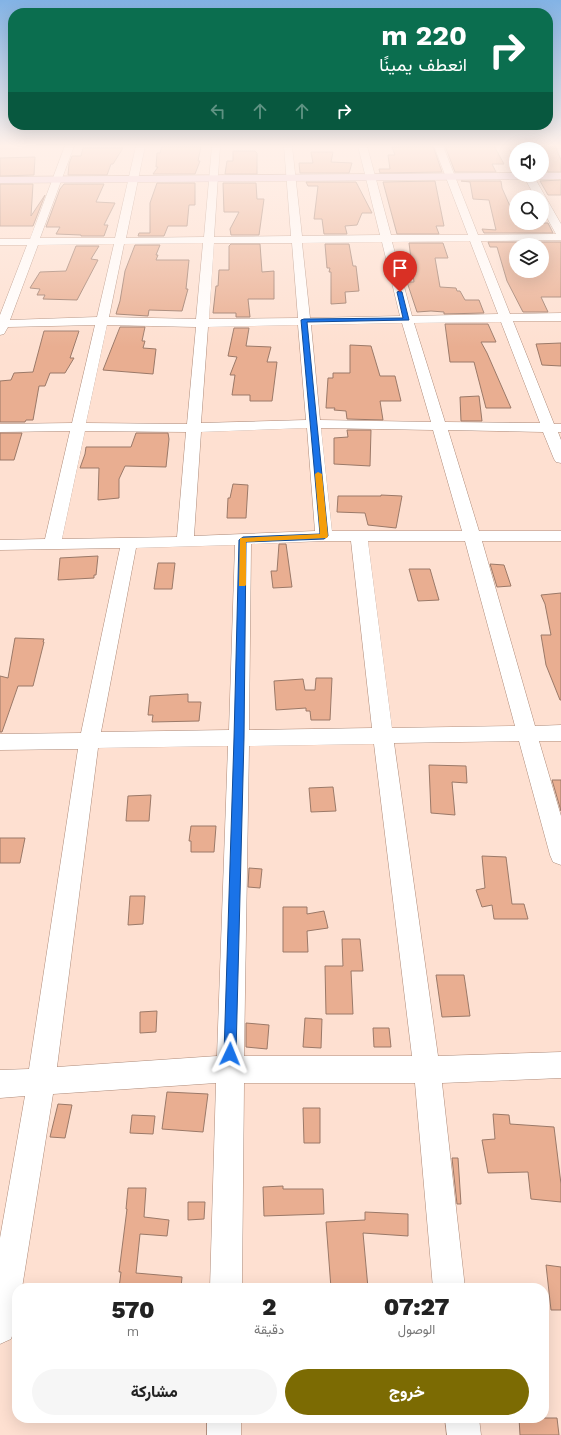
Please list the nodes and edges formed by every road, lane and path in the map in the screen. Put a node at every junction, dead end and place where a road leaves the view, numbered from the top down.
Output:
1 (45, 213) edge
2 (126, 213) edge
3 (211, 213) edge
4 (294, 213) edge
5 (379, 213) edge
6 (464, 213) edge
7 (549, 213) edge
8 (561, 233) edge
9 (561, 237) edge
10 (474, 238) junction
11 (386, 239) junction
12 (209, 240) junction
13 (296, 240) junction
14 (120, 241) junction
15 (0, 242) edge
16 (34, 242) junction
17 (505, 317) junction
18 (561, 318) edge
19 (407, 319) junction
20 (304, 320) junction
21 (102, 321) junction
22 (202, 323) junction
23 (1, 326) edge
24 (313, 424) junction
25 (78, 427) junction
26 (439, 427) junction
27 (0, 428) edge
28 (194, 428) junction
29 (555, 428) edge
30 (561, 459) edge
31 (324, 536) junction
32 (359, 536) junction
33 (472, 536) junction
34 (561, 536) edge
35 (243, 540) junction
36 (185, 542) junction
37 (129, 543) junction
38 (0, 545) edge
39 (52, 545) junction
40 (527, 733) junction
41 (561, 733) edge
42 (383, 736) junction
43 (239, 738) junction
44 (89, 740) junction
45 (0, 742) edge
46 (561, 855) edge
47 (561, 1065) edge
48 (229, 1069) junction
49 (427, 1070) junction
50 (41, 1082) junction
51 (0, 1084) edge
52 (226, 1283) edge
53 (448, 1283) edge
54 (0, 1328) edge
55 (224, 1423) edge
56 (463, 1423) edge
57 (224, 1435) edge
58 (464, 1435) edge

1 - 16 street
2 - 14 street
3 - 12 street
4 - 13 street
5 - 11 street
6 - 10 street
7 - 8 street
9 - 10 street
10 - 11 street
10 - 17 street
11 - 13 street
11 - 19 street
12 - 13 street
12 - 14 street
12 - 22 street
13 - 20 street
14 - 16 street
14 - 21 street
15 - 16 street
16 - 23 street
17 - 18 street
17 - 19 street
17 - 29 street
19 - 20 street
19 - 26 street
20 - 22 street
20 - 24 street
21 - 22 street
21 - 23 street
21 - 25 street
22 - 28 street
24 - 26 street
24 - 28 street
24 - 31 street
25 - 27 street
25 - 28 street
25 - 39 street
26 - 29 street
26 - 33 street
28 - 36 street
29 - 30 street
31 - 32 street
31 - 35 street
32 - 33 street
32 - 42 street
33 - 34 street
33 - 40 street
35 - 36 street
35 - 43 street
36 - 37 street
37 - 39 street
37 - 44 street
38 - 39 street
40 - 41 street
40 - 42 street
40 - 46 street
42 - 43 street
42 - 49 street
43 - 44 street
43 - 48 street
44 - 45 street
44 - 50 street
47 - 49 street
48 - 49 street
48 - 50 street
48 - 52 street
49 - 53 street
50 - 51 street
50 - 54 street
55 - 57 street
56 - 58 street

